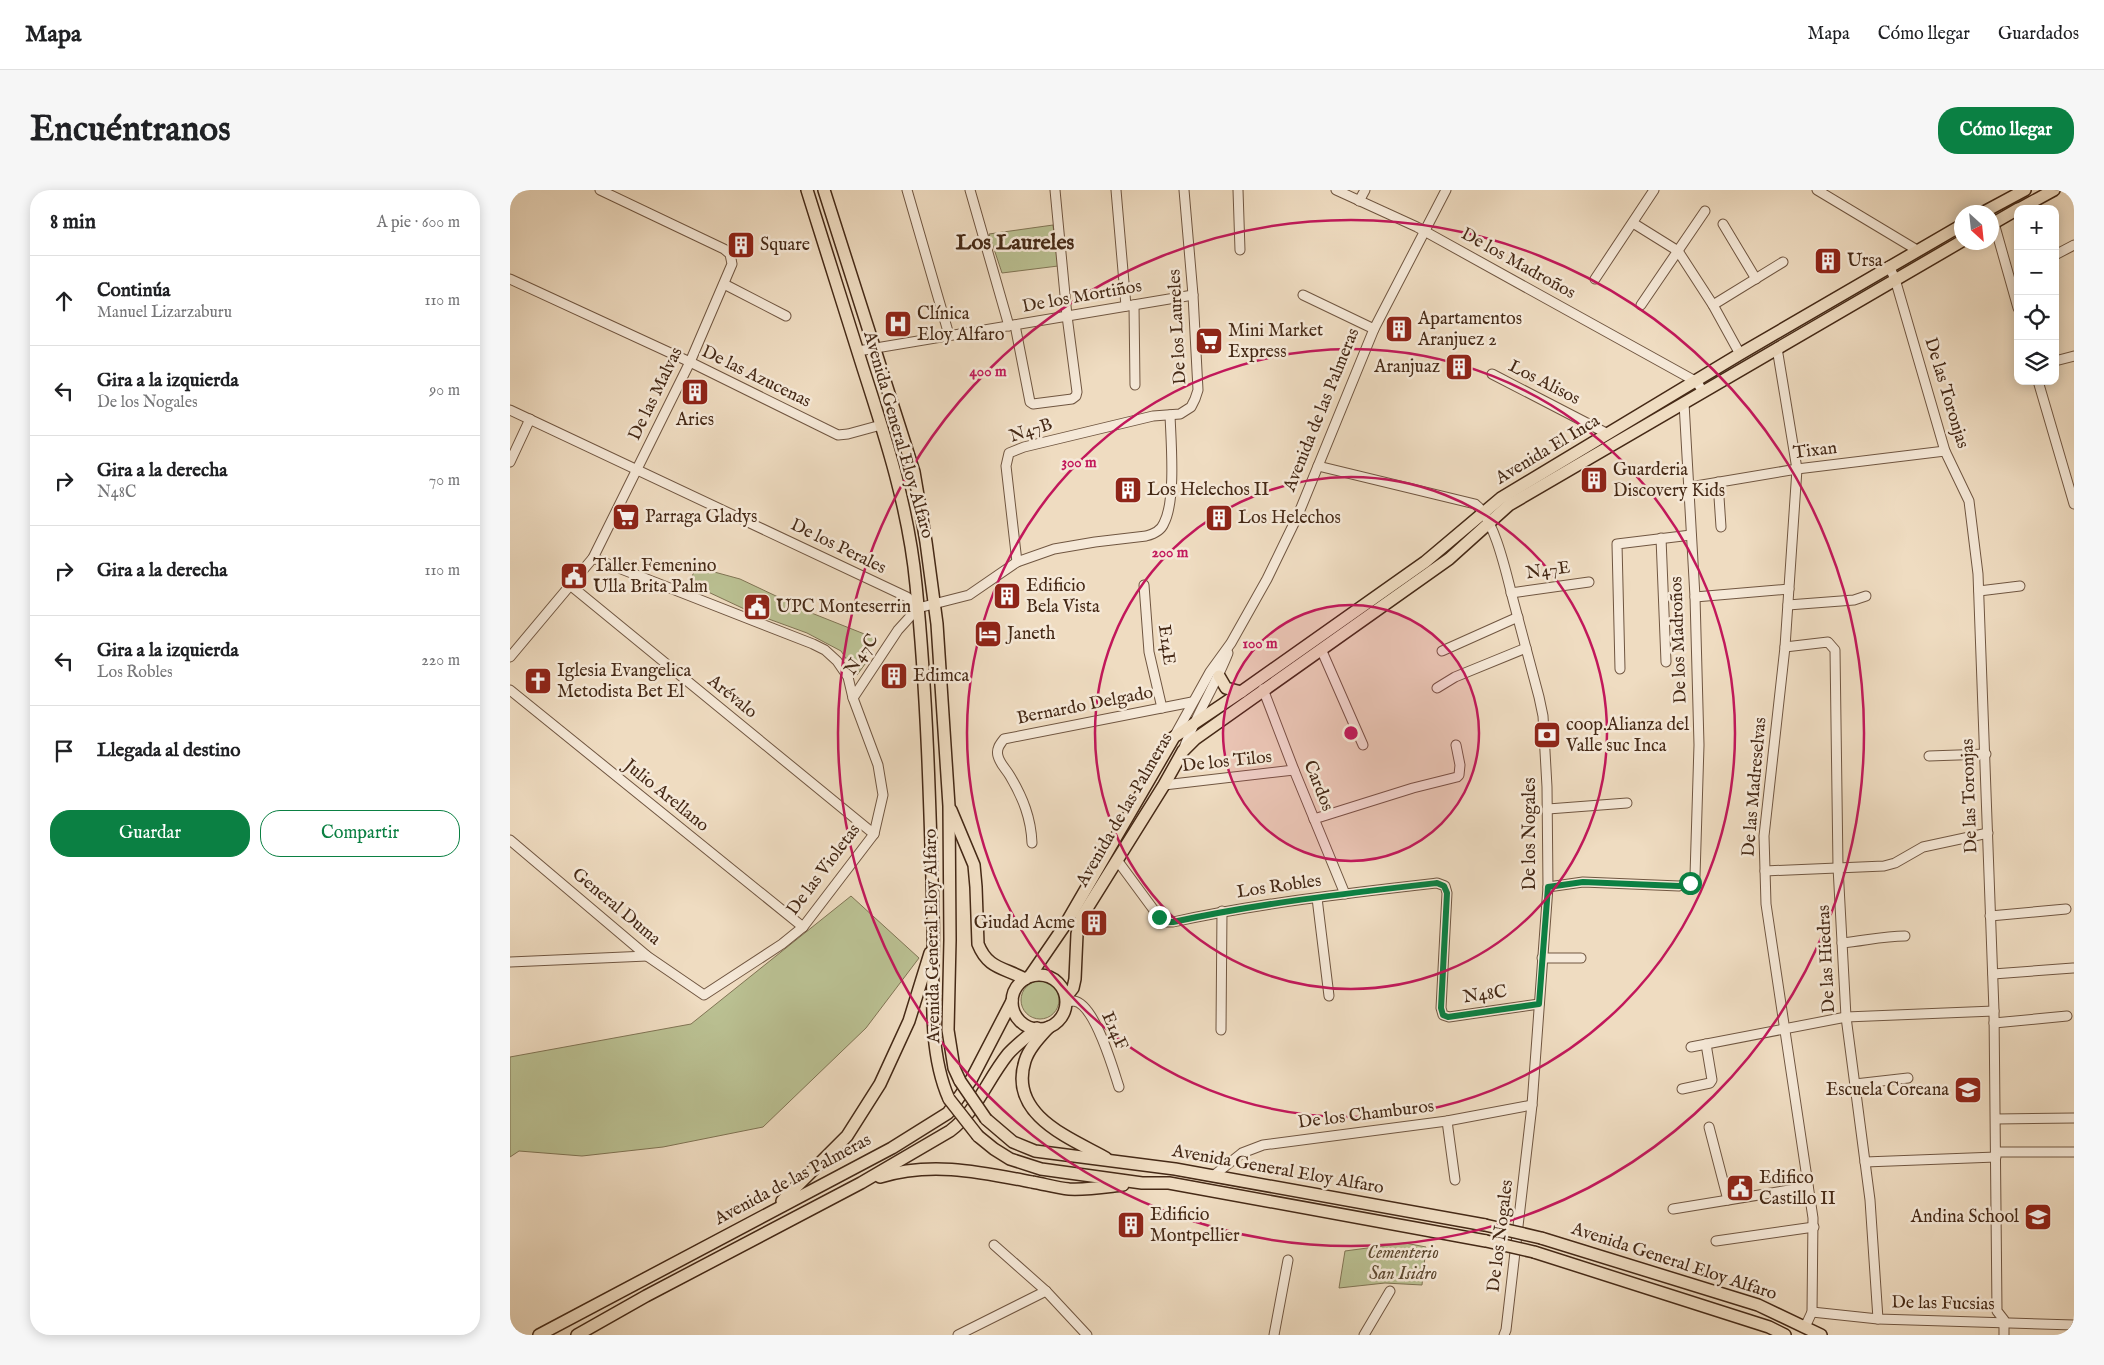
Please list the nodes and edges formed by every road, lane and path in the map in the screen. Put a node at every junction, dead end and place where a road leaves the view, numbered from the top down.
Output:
1 (600, 190) edge
2 (807, 190) edge
3 (824, 190) edge
4 (906, 190) edge
5 (970, 190) edge
6 (1055, 190) edge
7 (1116, 190) edge
8 (1184, 190) edge
9 (1238, 190) edge
10 (1336, 190) edge
11 (1365, 190) edge
12 (1446, 190) edge
13 (1654, 190) edge
14 (1817, 190) edge
15 (2025, 190) edge
16 (2054, 190) edge
17 (1359, 201) junction
18 (1997, 205) edge
19 (2026, 205) edge
20 (1705, 211) dead end
21 (2014, 211) edge
22 (1999, 220) edge
23 (1633, 223) junction
24 (1723, 224) dead end
25 (1954, 229) edge
26 (1424, 231) junction
27 (1999, 238) edge
28 (1954, 246) edge
29 (2074, 246) edge
30 (1240, 250) dead end
31 (1917, 250) junction
32 (1678, 251) junction
33 (2059, 252) edge
34 (1783, 262) dead end
35 (1889, 266) junction
36 (2014, 275) edge
37 (510, 279) edge
38 (1595, 279) dead end
39 (1756, 279) junction
40 (1895, 279) junction
41 (724, 284) junction
42 (1193, 295) junction
43 (1303, 295) dead end
44 (1130, 305) junction
45 (1641, 305) dead end
46 (1713, 305) junction
47 (786, 316) dead end
48 (1067, 316) junction
49 (1012, 326) junction
50 (1374, 329) junction
51 (949, 335) junction
52 (875, 347) junction
53 (1777, 348) junction
54 (858, 351) junction
55 (1740, 354) junction
56 (2074, 356) edge
57 (2059, 360) edge
58 (690, 362) junction
59 (1492, 374) dead end
60 (1697, 382) junction
61 (1136, 385) dead end
62 (2039, 385) edge
63 (1704, 392) junction
64 (1684, 403) junction
65 (510, 410) edge
66 (1170, 415) junction
67 (530, 419) junction
68 (881, 425) junction
69 (1608, 434) junction
70 (1945, 451) junction
71 (510, 462) edge
72 (1318, 466) junction
73 (638, 469) junction
74 (1797, 469) junction
75 (1718, 482) junction
76 (1690, 487) junction
77 (2074, 504) edge
78 (1486, 518) junction
79 (1721, 527) dead end
80 (1691, 535) junction
81 (1660, 538) junction
82 (593, 558) junction
83 (1017, 562) junction
84 (1589, 582) dead end
85 (570, 585) junction
86 (1144, 585) dead end
87 (2020, 586) dead end
88 (1789, 589) junction
89 (1979, 591) junction
90 (1511, 593) junction
91 (1866, 596) dead end
92 (1695, 597) junction
93 (935, 604) junction
94 (1788, 605) junction
95 (918, 608) junction
96 (1518, 617) junction
97 (1231, 643) junction
98 (1785, 647) junction
99 (1526, 648) junction
100 (1321, 649) junction
101 (1442, 652) dead end
102 (510, 657) edge
103 (1666, 662) dead end
104 (1620, 669) dead end
105 (1219, 676) junction
106 (1437, 688) dead end
107 (1264, 689) junction
108 (510, 690) edge
109 (1241, 692) junction
110 (853, 698) junction
111 (1192, 702) junction
112 (1164, 708) junction
113 (1187, 723) junction
114 (1174, 737) joint
115 (1363, 745) dead end
116 (1456, 745) dead end
117 (1183, 751) junction
118 (1986, 754) junction
119 (1929, 756) dead end
120 (1294, 770) junction
121 (1164, 785) junction
122 (1627, 803) dead end
123 (949, 806) junction
124 (1548, 809) junction
125 (1314, 819) junction
126 (1988, 833) junction
127 (874, 834) junction
128 (510, 840) edge
129 (1032, 843) dead end
130 (1118, 860) junction
131 (1838, 867) junction
132 (1765, 871) junction
133 (1548, 887) junction
134 (1345, 894) junction
135 (1317, 898) junction
136 (2066, 908) dead end
137 (1222, 912) junction
138 (1990, 916) junction
139 (802, 927) junction
140 (1905, 936) dead end
141 (934, 942) junction
142 (1842, 943) junction
143 (647, 956) junction
144 (1542, 958) junction
145 (1581, 958) dead end
146 (510, 962) edge
147 (2073, 968) dead end
148 (1992, 974) junction
149 (1028, 978) junction
150 (704, 995) joint
151 (1329, 996) dead end
152 (1066, 1000) junction
153 (1012, 1001) junction
154 (1539, 1004) junction
155 (1441, 1008) joint
156 (1994, 1011) junction
157 (2067, 1016) dead end
158 (1846, 1017) junction
159 (1994, 1023) junction
160 (1049, 1027) junction
161 (1037, 1028) junction
162 (1784, 1028) junction
163 (1221, 1030) dead end
164 (1706, 1044) junction
165 (1691, 1047) dead end
166 (1908, 1078) dead end
167 (1855, 1084) junction
168 (1119, 1087) dead end
169 (1682, 1089) dead end
170 (1532, 1105) junction
171 (2074, 1118) edge
172 (1996, 1119) junction
173 (1447, 1121) junction
174 (1709, 1127) dead end
175 (2074, 1152) edge
176 (1996, 1155) junction
177 (1112, 1161) junction
178 (1866, 1162) junction
179 (1213, 1176) junction
180 (1455, 1180) dead end
181 (861, 1183) junction
182 (1142, 1183) junction
183 (1808, 1187) junction
184 (1728, 1200) junction
185 (1673, 1209) dead end
186 (771, 1211) junction
187 (1814, 1227) junction
188 (1716, 1242) dead end
189 (994, 1245) dead end
190 (1288, 1260) dead end
191 (1046, 1291) junction
192 (1390, 1291) dead end
193 (1812, 1312) junction
194 (1878, 1319) junction
195 (2005, 1322) junction
196 (2074, 1325) edge
197 (1805, 1327) junction
198 (539, 1335) edge
199 (577, 1335) edge
200 (958, 1335) edge
201 (1087, 1335) edge
202 (1274, 1335) edge
203 (1364, 1335) edge
204 (1504, 1335) edge
205 (1785, 1335) edge
206 (1821, 1335) edge
207 (2004, 1335) edge

1 - 41 street, De las Malvas
2 - 54 main road, Avenida General Eloy Alfaro
3 - 52 main road, Avenida General Eloy Alfaro
4 - 51 street
5 - 49 street
6 - 48 street
7 - 44 street
8 - 42 street, De los Laureles
9 - 30 street
10 - 17 street, De los Madroños
11 - 17 street
12 - 26 street, Avenida de las Palmeras
13 - 23 street
14 - 31 street
15 - 18 main road
16 - 19 main road
17 - 26 street, De los Madroños
20 - 32 street
21 - 22 main road
23 - 32 street
23 - 38 street
24 - 39 street
25 - 31 main road, Avenida El Inca
26 - 50 street, Avenida de las Palmeras
26 - 60 street, De los Madroños
27 - 36 street
28 - 40 main road, Avenida El Inca
29 - 33 street
31 - 35 main road, Avenida El Inca
32 - 45 street
32 - 46 street
34 - 39 street
35 - 40 street, De las Toronjas
35 - 55 main road, Avenida El Inca
37 - 58 street, De las Azucenas
39 - 46 street
40 - 53 main road, Avenida El Inca
40 - 70 street, De las Toronjas
41 - 47 street
41 - 58 street, De las Malvas
42 - 44 street, De los Mortiños
42 - 66 street, De los Laureles
43 - 50 street
44 - 48 street, De los Mortiños
44 - 61 street
46 - 55 street
48 - 49 street, De los Mortiños
48 - 49 street
49 - 51 street, De los Mortiños
50 - 72 street, Avenida de las Palmeras
51 - 52 street, De los Mortiños
52 - 54 street, De los Mortiños
52 - 93 main road, Avenida General Eloy Alfaro
53 - 63 main road, Avenida El Inca
53 - 74 street, De las Madreselvas
54 - 68 main road, Avenida General Eloy Alfaro
55 - 60 main road, Avenida El Inca
56 - 57 street
58 - 68 street, De las Azucenas
58 - 73 street, De las Malvas
59 - 69 street, Los Alisos
60 - 63 street, De los Madroños
60 - 69 main road, Avenida El Inca
62 - 77 street
63 - 64 main road, Avenida El Inca
64 - 76 street, De los Madroños
64 - 78 main road, Avenida El Inca
65 - 67 street, De los Perales
66 - 83 street
66 - 83 street, N47B
67 - 71 street
67 - 73 street, De los Perales
68 - 95 main road, Avenida General Eloy Alfaro
69 - 78 main road, Avenida El Inca
70 - 74 street, Tixan
70 - 89 street, De las Toronjas
72 - 78 street
72 - 97 street, Avenida de las Palmeras
73 - 82 street, De las Malvas
73 - 95 street, De los Perales
74 - 75 street, Tixan
74 - 88 street, De las Madreselvas
75 - 76 street, Tixan
75 - 79 street
76 - 80 street, De los Madroños
78 - 90 street, De los Nogales
78 - 100 main road, Avenida El Inca
78 - 109 main road, Avenida El Inca
80 - 81 street
80 - 92 street, De los Madroños
81 - 103 street
81 - 104 street
82 - 85 street, De las Malvas
82 - 110 street, De las Violetas
83 - 93 street
84 - 90 street, N47E
85 - 102 street, De las Malvas
85 - 127 street, Arévalo
86 - 112 street, E14E
87 - 89 street
88 - 92 street
88 - 94 street, De las Madreselvas
89 - 118 street, De las Toronjas
90 - 96 street, De los Nogales
91 - 94 street
92 - 133 street, De los Madroños
93 - 95 street
93 - 123 main road, Avenida General Eloy Alfaro
94 - 98 street, De las Madreselvas
95 - 110 street, N47C
95 - 141 main road, Avenida General Eloy Alfaro
96 - 99 street, De los Nogales
96 - 101 street
97 - 105 street, Avenida de las Palmeras
97 - 111 street, Avenida de las Palmeras
98 - 131 street, De las Hiedras
98 - 132 street, De las Madreselvas
99 - 106 street
99 - 124 street, De los Nogales
100 - 107 main road, Avenida El Inca
100 - 115 street
105 - 109 main road
105 - 113 street, Avenida de las Palmeras
107 - 117 main road, Avenida El Inca
107 - 120 street, Cardos
108 - 139 street, Julio Arellano
109 - 113 main road, Avenida El Inca
110 - 127 street, De las Violetas
111 - 112 street, Bernardo Delgado
111 - 113 street, Avenida de las Palmeras
112 - 113 street, Bernardo Delgado
112 - 129 street, Bernardo Delgado
113 - 114 main road, Avenida El Inca
113 - 117 street, Avenida de las Palmeras
114 - 149 main road, Avenida de las Palmeras
116 - 125 street
117 - 121 main road, Avenida de las Palmeras
118 - 119 street
118 - 126 street, De las Toronjas
120 - 121 street, De los Tilos
120 - 125 street, Cardos
121 - 130 main road, Avenida de las Palmeras
122 - 124 street
123 - 149 main road
123 - 177 main road, Avenida General Eloy Alfaro, bridge
124 - 133 street, De los Nogales
125 - 134 street, Cardos
126 - 131 street
126 - 138 street, De las Toronjas
127 - 139 street, De las Violetas
128 - 143 street, General Duma
130 - 137 street, Los Robles
130 - 152 main road, Avenida de las Palmeras
131 - 132 street
131 - 142 street, De las Hiedras
132 - 162 street, De las Madreselvas
133 - 144 street, De los Nogales
134 - 135 street, Los Robles
134 - 155 street, Los Robles
135 - 137 street, Los Robles
135 - 151 street
136 - 138 street
137 - 163 street
138 - 148 street, De las Toronjas
139 - 150 street, De las Violetas
140 - 142 street
141 - 182 main road, Avenida General Eloy Alfaro, bridge
141 - 186 main road
142 - 158 street, De las Hiedras
143 - 146 street
143 - 150 street, General Duma
144 - 145 street
144 - 154 street, De los Nogales
147 - 148 street
148 - 156 street, De las Toronjas
149 - 152 main road
149 - 153 main road, Avenida de las Palmeras
152 - 160 main road, Avenida de las Palmeras
152 - 168 street, E14F
153 - 161 main road
153 - 186 main road, Avenida de las Palmeras
154 - 155 street, N48C
154 - 170 street, De los Nogales
156 - 158 street
156 - 159 street, De las Toronjas
157 - 159 street
158 - 162 street
158 - 167 street, De las Hiedras
159 - 172 street, De las Toronjas
160 - 161 main road
160 - 177 main road, Avenida de las Palmeras
161 - 181 main road, Avenida de las Palmeras
162 - 164 street
162 - 183 street, De las Madreselvas
164 - 165 street
164 - 169 street
166 - 167 street
167 - 178 street, De las Hiedras
170 - 173 street, De los Chamburos
170 - 204 street, De los Nogales
171 - 172 street
172 - 176 street, De las Toronjas
173 - 179 street, De los Chamburos
173 - 180 street
174 - 184 street
175 - 176 street
176 - 178 street
176 - 195 street, De las Toronjas
177 - 179 main road, Avenida General Eloy Alfaro
178 - 194 street, De las Hiedras
179 - 197 main road, Avenida General Eloy Alfaro, bridge
181 - 182 main road
181 - 199 main road, Avenida de las Palmeras
182 - 205 main road, Avenida General Eloy Alfaro, bridge
183 - 184 street
183 - 187 street, De las Madreselvas
184 - 185 street
186 - 198 main road, Avenida de las Palmeras
187 - 188 street
187 - 193 street, De las Madreselvas
189 - 191 street
190 - 202 street
191 - 200 street
191 - 201 street
192 - 203 street
193 - 194 street, De las Fucsias
193 - 197 street
194 - 195 street, De las Fucsias
195 - 196 street, De las Fucsias
195 - 207 street, De las Toronjas
197 - 206 main road, Avenida General Eloy Alfaro

